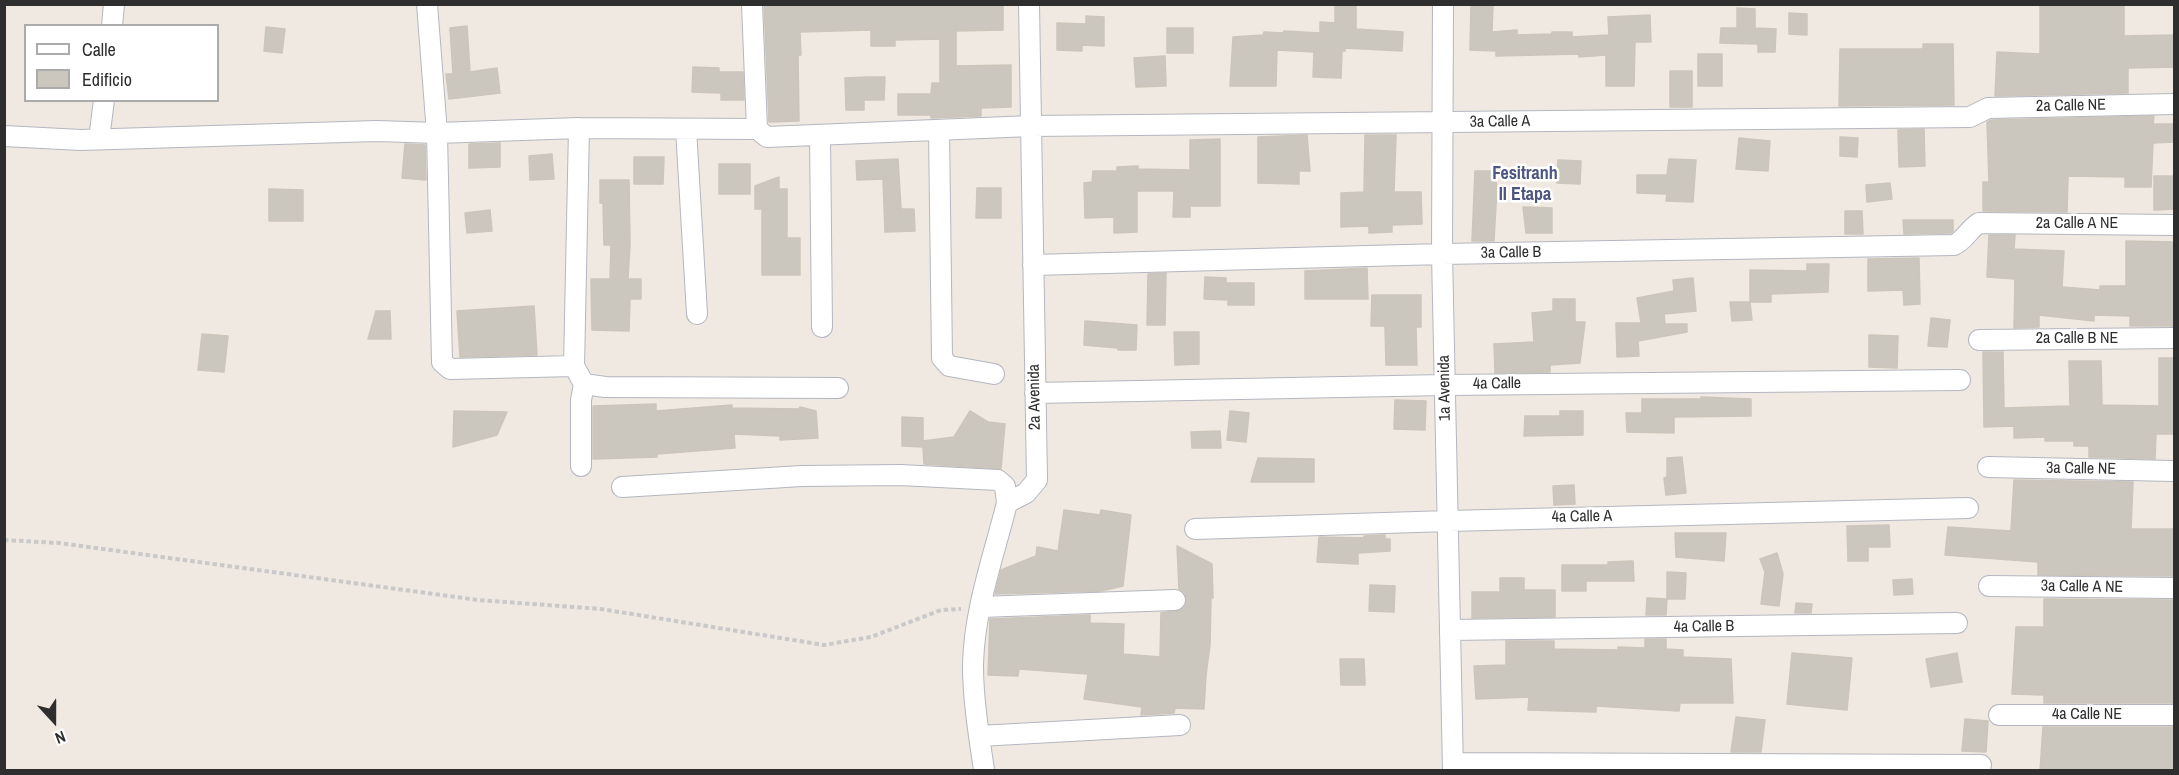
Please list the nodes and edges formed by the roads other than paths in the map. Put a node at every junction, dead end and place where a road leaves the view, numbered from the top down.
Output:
1 (114, 4) edge
2 (426, 4) edge
3 (752, 4) edge
4 (1029, 4) edge
5 (1443, 4) edge
6 (112, 24) edge
7 (104, 102) edge
8 (2175, 104) edge
9 (1970, 117) joint
10 (1442, 123) junction
11 (1031, 126) junction
12 (579, 128) junction
13 (686, 129) junction
14 (757, 129) junction
15 (939, 130) junction
16 (437, 133) junction
17 (820, 135) junction
18 (4, 136) edge
19 (99, 139) junction
20 (1979, 223) joint
21 (2175, 225) edge
22 (1443, 254) junction
23 (1033, 265) junction
24 (697, 314) dead end
25 (822, 327) dead end
26 (2175, 338) edge
27 (1979, 340) dead end
28 (574, 366) junction
29 (994, 374) dead end
30 (1960, 380) dead end
31 (584, 384) junction
32 (1445, 385) junction
33 (838, 388) dead end
34 (1035, 393) junction
35 (581, 466) dead end
36 (1988, 467) dead end
37 (2175, 471) edge
38 (622, 487) dead end
39 (1007, 503) junction
40 (1968, 508) dead end
41 (1448, 521) junction
42 (1196, 529) dead end
43 (1989, 586) dead end
44 (2175, 588) edge
45 (1175, 600) dead end
46 (980, 608) junction
47 (1957, 623) dead end
48 (1450, 630) junction
49 (1999, 715) dead end
50 (2175, 715) edge
51 (1180, 725) dead end
52 (979, 736) junction
53 (1981, 765) dead end
54 (1453, 767) edge
55 (984, 771) edge

1 - 6 street
2 - 16 street
3 - 14 street
4 - 11 street, 2a Avenida
5 - 10 street, 1a Avenida
7 - 19 street
8 - 9 street, 2a Calle NE
9 - 10 street, 3a Calle A
10 - 11 street, 3a Calle A
10 - 22 street, 1a Avenida
11 - 15 street, 3a Calle A
11 - 23 street, 2a Avenida
12 - 13 street, 3a Calle A
12 - 16 street, 3a Calle A
12 - 28 street
13 - 14 street, 3a Calle A
13 - 24 street
14 - 17 street, 3a Calle A
15 - 17 street, 3a Calle A
15 - 29 street
16 - 19 street, 3a Calle A
16 - 28 street
17 - 25 street
18 - 19 street, 3a Calle A
20 - 21 street, 2a Calle A NE
20 - 22 street, 3a Calle B
22 - 23 street, 3a Calle B
22 - 32 street, 1a Avenida
23 - 34 street, 2a Avenida
26 - 27 street, 2a Calle B NE
28 - 31 street
30 - 32 street, 4a Calle
31 - 33 street
31 - 35 street
32 - 34 street, 4a Calle
32 - 41 street, 1a Avenida
34 - 39 street, 2a Avenida
36 - 37 street, 3a Calle NE
38 - 39 street
39 - 46 street
40 - 41 street, 4a Calle A
41 - 42 street, 4a Calle A
41 - 48 street, 1a Avenida
43 - 44 street, 3a Calle A NE
45 - 46 street
46 - 52 street
47 - 48 street, 4a Calle B
48 - 54 street, 1a Avenida
49 - 50 street, 4a Calle NE
51 - 52 street
52 - 55 street
53 - 54 street

